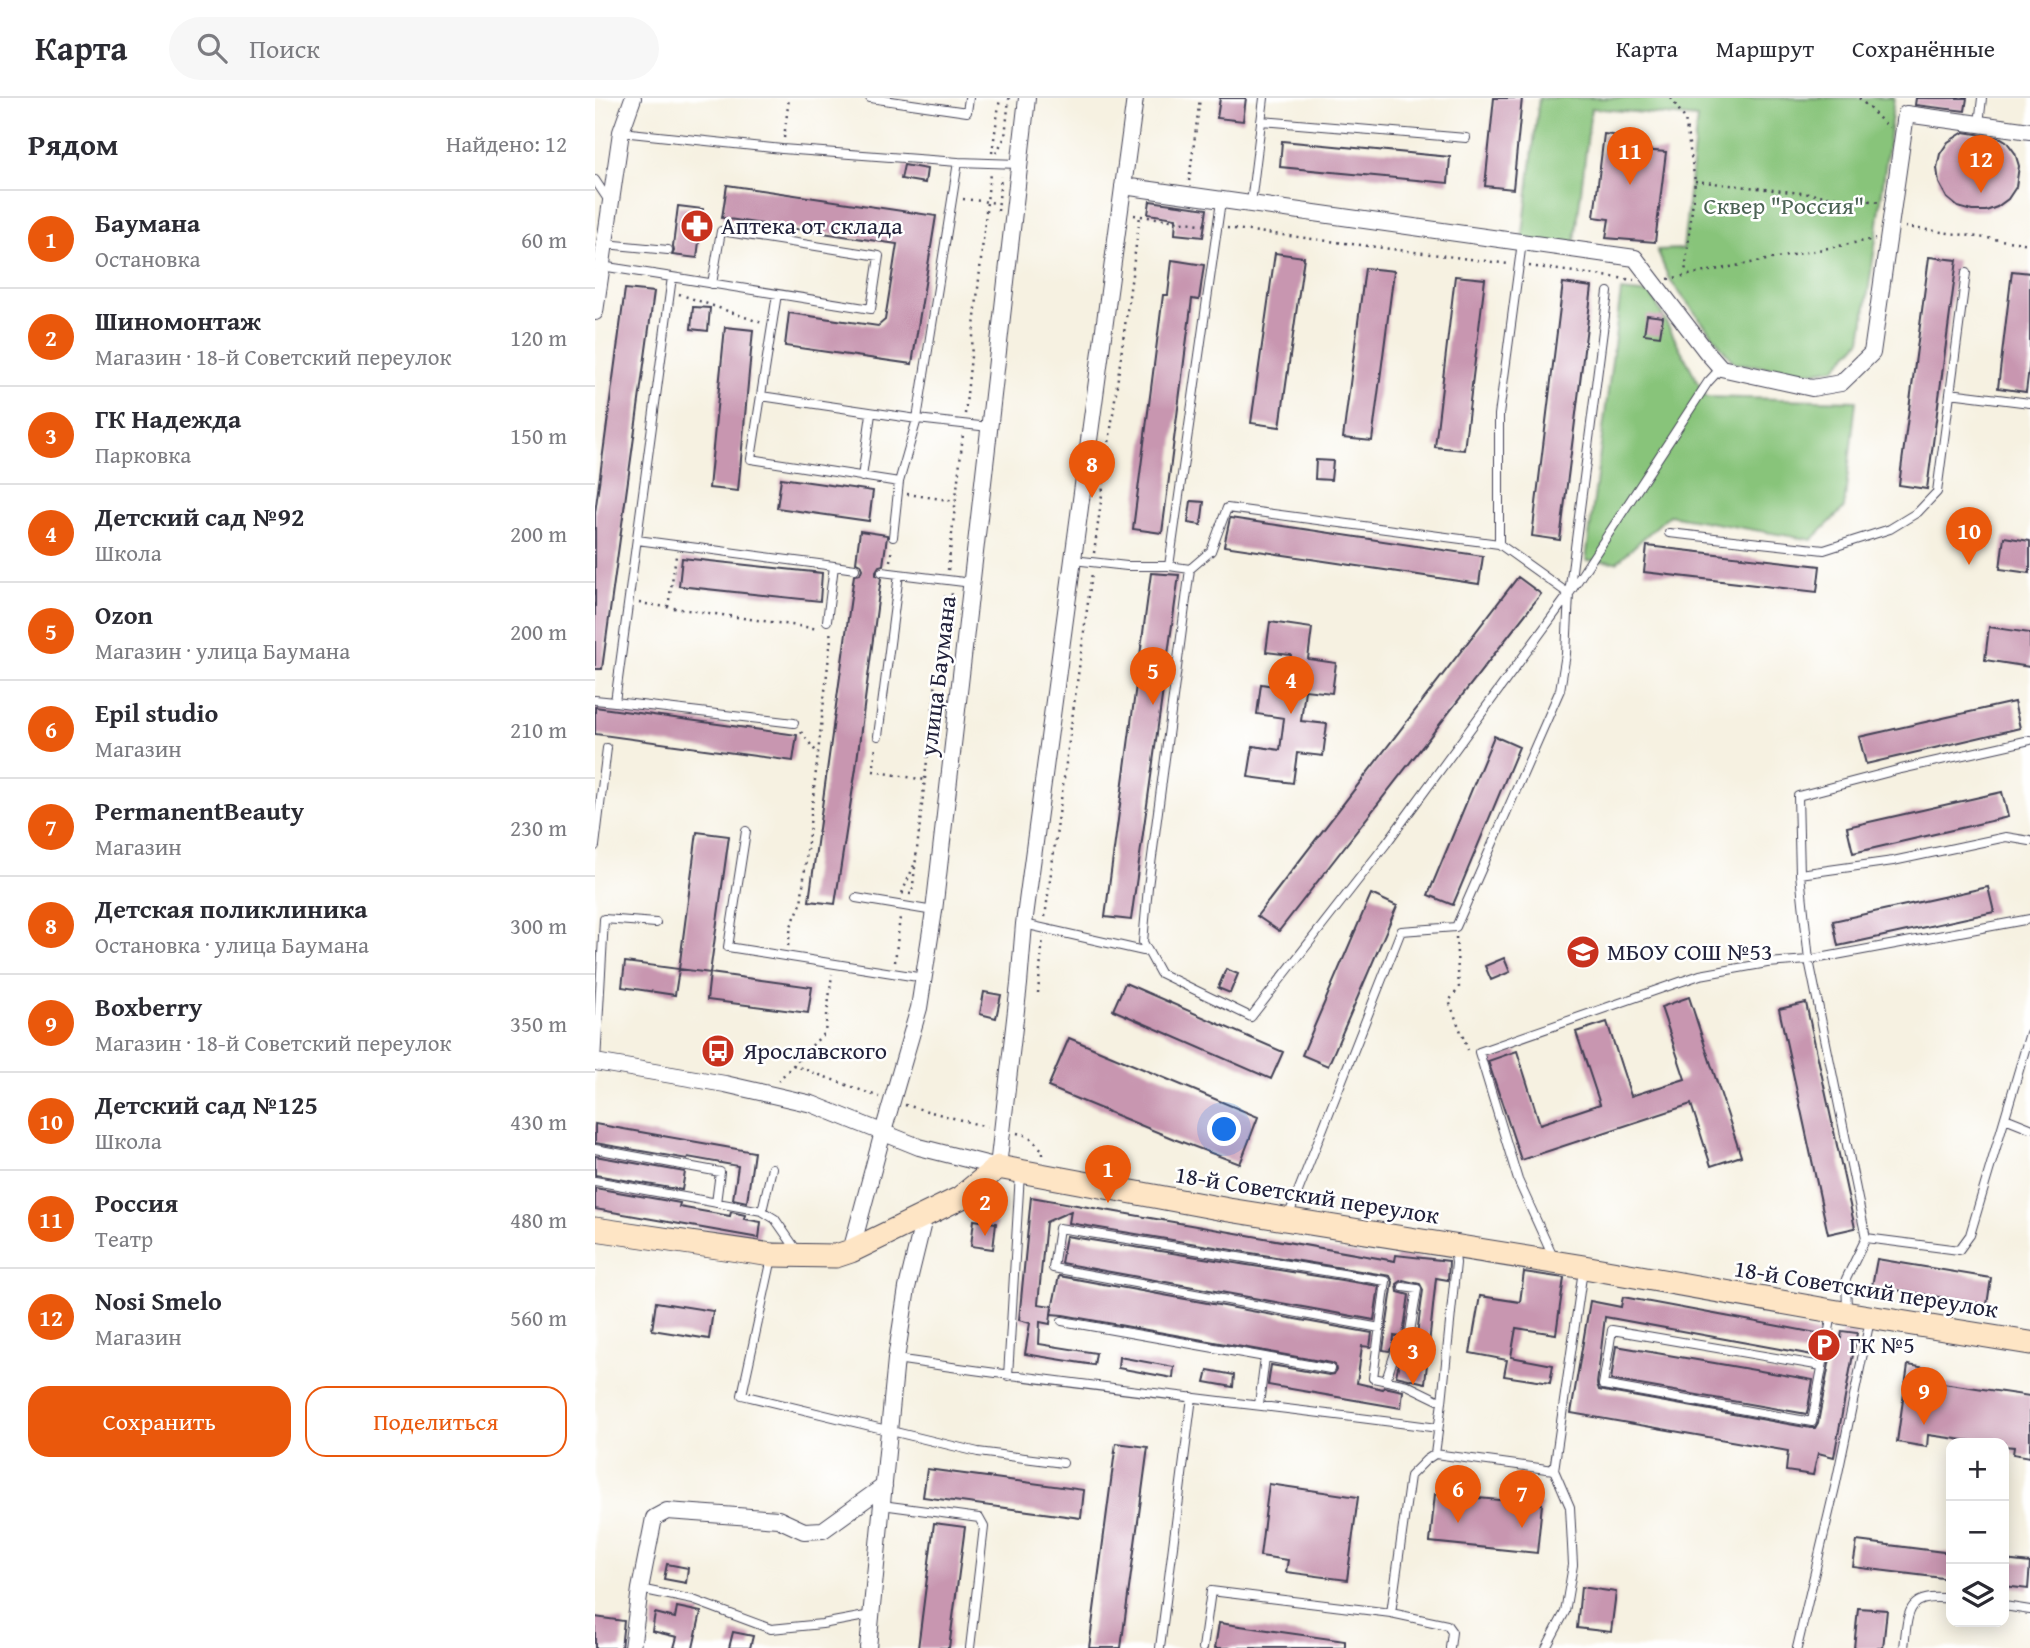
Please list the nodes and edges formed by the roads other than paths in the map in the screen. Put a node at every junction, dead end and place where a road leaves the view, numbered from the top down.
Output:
1 (633, 98) edge
2 (870, 98) edge
3 (969, 98) edge
4 (1027, 98) edge
5 (1135, 98) edge
6 (1264, 98) edge
7 (1982, 98) edge
8 (1907, 106) edge
9 (1261, 121) junction
10 (1979, 124) junction
11 (2030, 131) edge
12 (621, 132) junction
13 (1467, 138) dead end
14 (958, 162) junction
15 (1019, 164) junction
16 (595, 180) edge
17 (1123, 187) junction
18 (1221, 201) junction
19 (1251, 203) junction
20 (611, 204) junction
21 (1522, 242) junction
22 (605, 244) junction
23 (668, 250) dead end
24 (601, 265) junction
25 (1966, 273) dead end
26 (672, 277) junction
27 (712, 284) junction
28 (1608, 292) dead end
29 (777, 294) junction
30 (595, 312) edge
31 (1721, 368) junction
32 (1950, 393) junction
33 (761, 397) junction
34 (2030, 403) edge
35 (871, 414) junction
36 (917, 419) junction
37 (989, 427) junction
38 (862, 477) junction
39 (899, 482) junction
40 (1669, 534) dead end
41 (893, 537) road end
42 (637, 540) junction
43 (1499, 544) junction
44 (1073, 559) junction
45 (834, 566) junction
46 (1170, 566) junction
47 (855, 569) dead end
48 (1190, 569) junction
49 (885, 573) road end
50 (899, 574) junction
51 (972, 583) junction
52 (1569, 594) junction
53 (827, 621) dead end
54 (595, 700) edge
55 (615, 702) junction
56 (794, 723) road end
57 (878, 736) road end
58 (2030, 740) edge
59 (607, 748) dead end
60 (746, 831) dead end
61 (2030, 841) edge
62 (595, 846) edge
63 (1800, 874) junction
64 (856, 898) dead end
65 (934, 911) junction
66 (2030, 919) edge
67 (656, 923) dead end
68 (1024, 924) junction
69 (1149, 952) junction
70 (1809, 960) junction
71 (924, 978) junction
72 (2030, 1033) edge
73 (595, 1062) edge
74 (2005, 1118) junction
75 (2030, 1128) edge
76 (883, 1132) junction
77 (595, 1149) edge
78 (772, 1168) dead end
79 (1020, 1172) junction
80 (595, 1181) edge
81 (716, 1203) junction
82 (762, 1212) junction
83 (925, 1214) junction
84 (1287, 1220) junction
85 (595, 1229) edge
86 (1866, 1238) junction
87 (1454, 1246) junction
88 (851, 1251) junction
89 (772, 1255) junction
90 (800, 1255) junction
91 (1555, 1263) junction
92 (1584, 1268) junction
93 (1403, 1287) dead end
94 (1850, 1314) junction
95 (1062, 1321) dead end
96 (1380, 1328) junction
97 (2030, 1343) edge
98 (1265, 1357) junction
99 (896, 1359) junction
100 (1822, 1366) junction
101 (1330, 1369) dead end
102 (1008, 1376) junction
103 (1386, 1380) junction
104 (1192, 1397) junction
105 (1442, 1402) junction
106 (1259, 1405) junction
107 (1439, 1428) junction
108 (889, 1430) junction
109 (1435, 1454) junction
110 (1063, 1463) dead end
111 (1554, 1470) junction
112 (884, 1486) junction
113 (882, 1504) junction
114 (640, 1589) junction
115 (1946, 1598) edge
116 (2009, 1607) edge
117 (2030, 1610) edge
118 (1391, 1613) junction
119 (871, 1615) junction
120 (632, 1648) edge
121 (869, 1648) edge
122 (969, 1648) edge
123 (1160, 1648) edge
124 (1203, 1648) edge
125 (1450, 1648) edge
126 (1546, 1648) edge
127 (1797, 1648) edge
128 (1903, 1648) edge

1 - 12 street
2 - 3 lane
4 - 15 street, улица Баумана
5 - 17 street
6 - 9 lane
7 - 10 lane
8 - 10 street
8 - 31 street
9 - 13 lane
9 - 19 lane
10 - 11 street
12 - 14 lane
12 - 20 street
14 - 15 lane
14 - 36 lane
15 - 37 street, улица Баумана
16 - 20 lane
17 - 18 street
17 - 44 street
18 - 19 street
18 - 46 lane
19 - 21 street
20 - 22 street
21 - 31 street
21 - 43 lane
22 - 23 lane
22 - 24 street
24 - 26 lane
24 - 30 street
25 - 32 lane
26 - 27 lane
26 - 42 lane
27 - 29 lane
27 - 29 lane
28 - 52 lane
29 - 33 lane
31 - 52 lane
32 - 34 lane
32 - 40 lane
33 - 35 lane
33 - 38 lane
35 - 36 lane
35 - 38 lane
36 - 37 lane
36 - 39 lane
37 - 51 street, улица Баумана
38 - 39 lane
39 - 41 lane
42 - 45 lane
42 - 55 lane
43 - 48 lane
43 - 52 lane
44 - 46 lane
44 - 68 street
45 - 47 lane
45 - 53 lane
46 - 48 lane
48 - 69 lane
49 - 50 lane
50 - 51 lane
50 - 57 lane
51 - 65 street, улица Баумана
52 - 69 lane
52 - 84 lane
54 - 55 lane
55 - 56 lane
58 - 63 lane
59 - 62 lane
60 - 71 lane
61 - 63 lane
63 - 70 lane
64 - 65 lane
65 - 71 street, улица Баумана
66 - 70 lane
67 - 73 lane
68 - 69 lane
68 - 79 street
70 - 86 lane
70 - 91 lane
71 - 76 street, улица Баумана
72 - 74 lane
73 - 76 street
74 - 75 lane
74 - 86 lane
76 - 79 street
76 - 88 street, улица Баумана
77 - 81 lane
78 - 82 lane
79 - 83 street
79 - 84 street, 18-й Советский переулок
79 - 102 lane
80 - 81 lane
81 - 82 lane
82 - 90 lane
83 - 88 street
83 - 99 street
84 - 87 street, 18-й Советский переулок
85 - 89 street
86 - 94 lane
87 - 91 street, 18-й Советский переулок
87 - 105 lane
88 - 90 street
89 - 90 street
89 - 108 lane
91 - 92 street, 18-й Советский переулок
92 - 94 street, 18-й Советский переулок
92 - 111 lane
93 - 103 lane
94 - 97 street, 18-й Советский переулок
94 - 100 lane
94 - 127 lane
95 - 98 lane
96 - 96 lane
96 - 103 lane
98 - 101 lane
98 - 106 lane
99 - 102 lane
99 - 108 street
100 - 100 lane
102 - 104 lane
103 - 105 lane
104 - 106 lane
104 - 123 lane
105 - 107 lane
106 - 107 lane
107 - 109 lane
108 - 110 lane
108 - 112 street
109 - 111 lane
109 - 118 lane
111 - 126 lane
112 - 113 street
112 - 114 street
113 - 119 street
113 - 122 lane
114 - 119 lane
114 - 120 street
115 - 128 lane
116 - 117 lane
118 - 124 lane
118 - 125 lane
119 - 121 street

